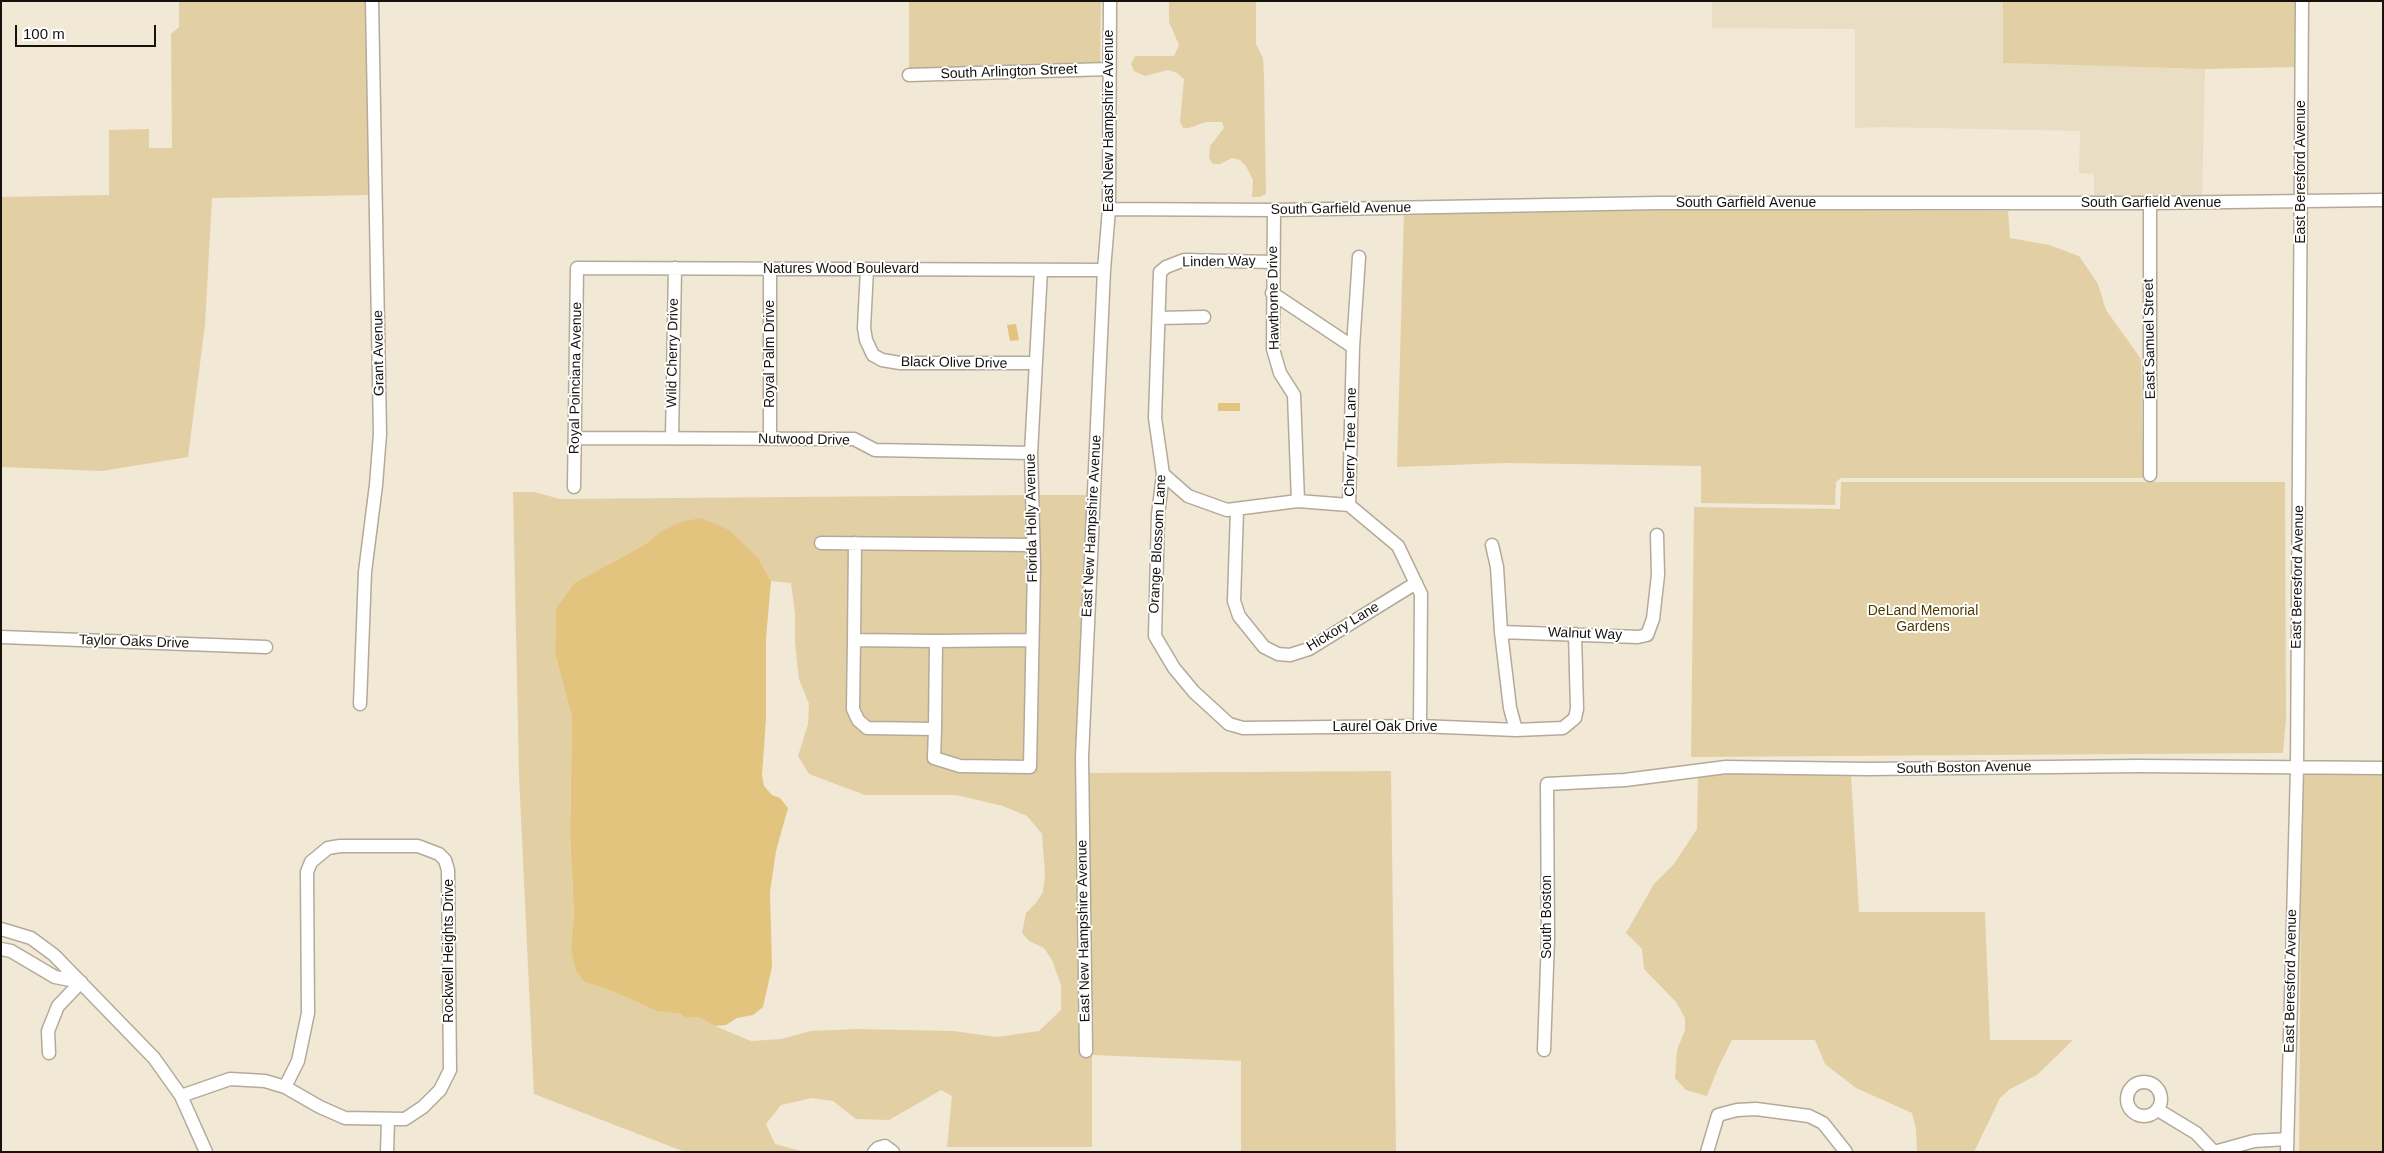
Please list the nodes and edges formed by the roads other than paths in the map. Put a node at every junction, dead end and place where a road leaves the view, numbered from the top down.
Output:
1 (372, 1) edge
2 (1110, 1) edge
3 (2302, 1) edge
4 (1108, 69) junction
5 (909, 75) dead end
6 (2383, 200) edge
7 (2301, 201) junction
8 (2150, 203) junction
9 (1109, 209) junction
10 (1274, 210) junction
11 (1359, 257) dead end
12 (1273, 262) junction
13 (1166, 267) joint
14 (577, 268) joint
15 (675, 268) junction
16 (770, 269) junction
17 (867, 269) junction
18 (1041, 270) junction
19 (1104, 270) junction
20 (1272, 293) junction
21 (1204, 316) dead end
22 (1159, 318) junction
23 (1353, 348) junction
24 (1035, 363) junction
25 (575, 438) junction
26 (672, 438) junction
27 (770, 439) junction
28 (1031, 453) junction
29 (1163, 474) junction
30 (2150, 475) dead end
31 (574, 487) dead end
32 (1298, 501) junction
33 (1350, 504) junction
34 (1237, 510) junction
35 (1657, 535) dead end
36 (821, 543) dead end
37 (855, 543) junction
38 (1032, 545) junction
39 (1492, 545) dead end
40 (1416, 583) junction
41 (1502, 632) junction
42 (1575, 634) junction
43 (1, 637) edge
44 (854, 640) junction
45 (936, 640) junction
46 (1032, 640) junction
47 (266, 647) dead end
48 (1194, 692) joint
49 (360, 704) dead end
50 (1420, 726) junction
51 (935, 729) junction
52 (1516, 730) junction
53 (2296, 768) junction
54 (2383, 768) edge
55 (1547, 784) joint
56 (1, 929) edge
57 (1, 950) edge
58 (82, 982) junction
59 (1544, 1050) dead end
60 (1086, 1051) dead end
61 (49, 1053) dead end
62 (285, 1087) junction
63 (181, 1096) junction
64 (2158, 1110) dead end
65 (388, 1120) junction
66 (2287, 1139) junction
67 (206, 1152) edge
68 (387, 1152) edge
69 (874, 1152) edge
70 (893, 1152) edge
71 (1707, 1152) edge
72 (1846, 1152) edge
73 (2214, 1152) edge
74 (2287, 1152) edge

1 - 49 street, Grant Avenue
2 - 4 street, East New Hampshire Avenue
3 - 7 street, East Beresford Avenue
4 - 5 street, South Arlington Street
4 - 9 street, East New Hampshire Avenue
6 - 7 street, South Garfield Avenue
7 - 8 street, South Garfield Avenue
7 - 53 street, East Beresford Avenue
8 - 10 street, South Garfield Avenue
8 - 30 street, East Samuel Street
9 - 10 street, South Garfield Avenue
9 - 19 street, East New Hampshire Avenue
10 - 12 street, Hawthorne Drive
11 - 23 street, Cherry Tree Lane
12 - 13 street, Linden Way
12 - 20 street, Hawthorne Drive
13 - 22 street, Orange Blossom Lane
14 - 15 street, Natures Wood Boulevard
14 - 25 street, Royal Poinciana Avenue
15 - 16 street, Natures Wood Boulevard
15 - 26 street, Wild Cherry Drive
16 - 17 street, Natures Wood Boulevard
16 - 27 street, Royal Palm Drive
17 - 18 street, Natures Wood Boulevard
17 - 24 street, Black Olive Drive
18 - 19 street, Natures Wood Boulevard
18 - 24 street, Florida Holly Avenue
19 - 60 street, East New Hampshire Avenue
20 - 23 street
20 - 32 street, Hawthorne Drive
21 - 22 street
22 - 29 street, Orange Blossom Lane
23 - 33 street, Cherry Tree Lane
24 - 28 street, Florida Holly Avenue
25 - 26 street, Nutwood Drive
25 - 31 street, Royal Poinciana Avenue
26 - 27 street, Nutwood Drive
27 - 28 street, Nutwood Drive
28 - 38 street, Florida Holly Avenue
29 - 34 street
29 - 48 street, Orange Blossom Lane
32 - 33 street
32 - 34 street
33 - 40 street, Cherry Tree Lane
34 - 40 street, Hickory Lane
35 - 42 street, Walnut Way
36 - 37 street
37 - 38 street
37 - 44 street
38 - 46 street, Florida Holly Avenue
39 - 41 street
40 - 50 street, Cherry Tree Lane
41 - 42 street, Walnut Way
41 - 52 street
42 - 52 street, Laurel Oak Drive
43 - 47 street, Taylor Oaks Drive
44 - 45 street
44 - 51 street
45 - 46 street
45 - 51 street
46 - 51 street, Florida Holly Avenue
48 - 50 street, Laurel Oak Drive
50 - 52 street, Laurel Oak Drive
53 - 54 street, South Boston Avenue
53 - 55 street, South Boston Avenue
53 - 66 street, East Beresford Avenue
55 - 59 street, South Boston
56 - 58 street
57 - 58 street
58 - 61 street
58 - 63 street
62 - 63 street, Rockwell Heights Drive
62 - 65 street, Rockwell Heights Drive
62 - 65 street, Rockwell Heights Drive
63 - 67 street
64 - 73 street
65 - 68 street
66 - 73 street
66 - 74 street, East Beresford Avenue
69 - 70 street
71 - 72 street

